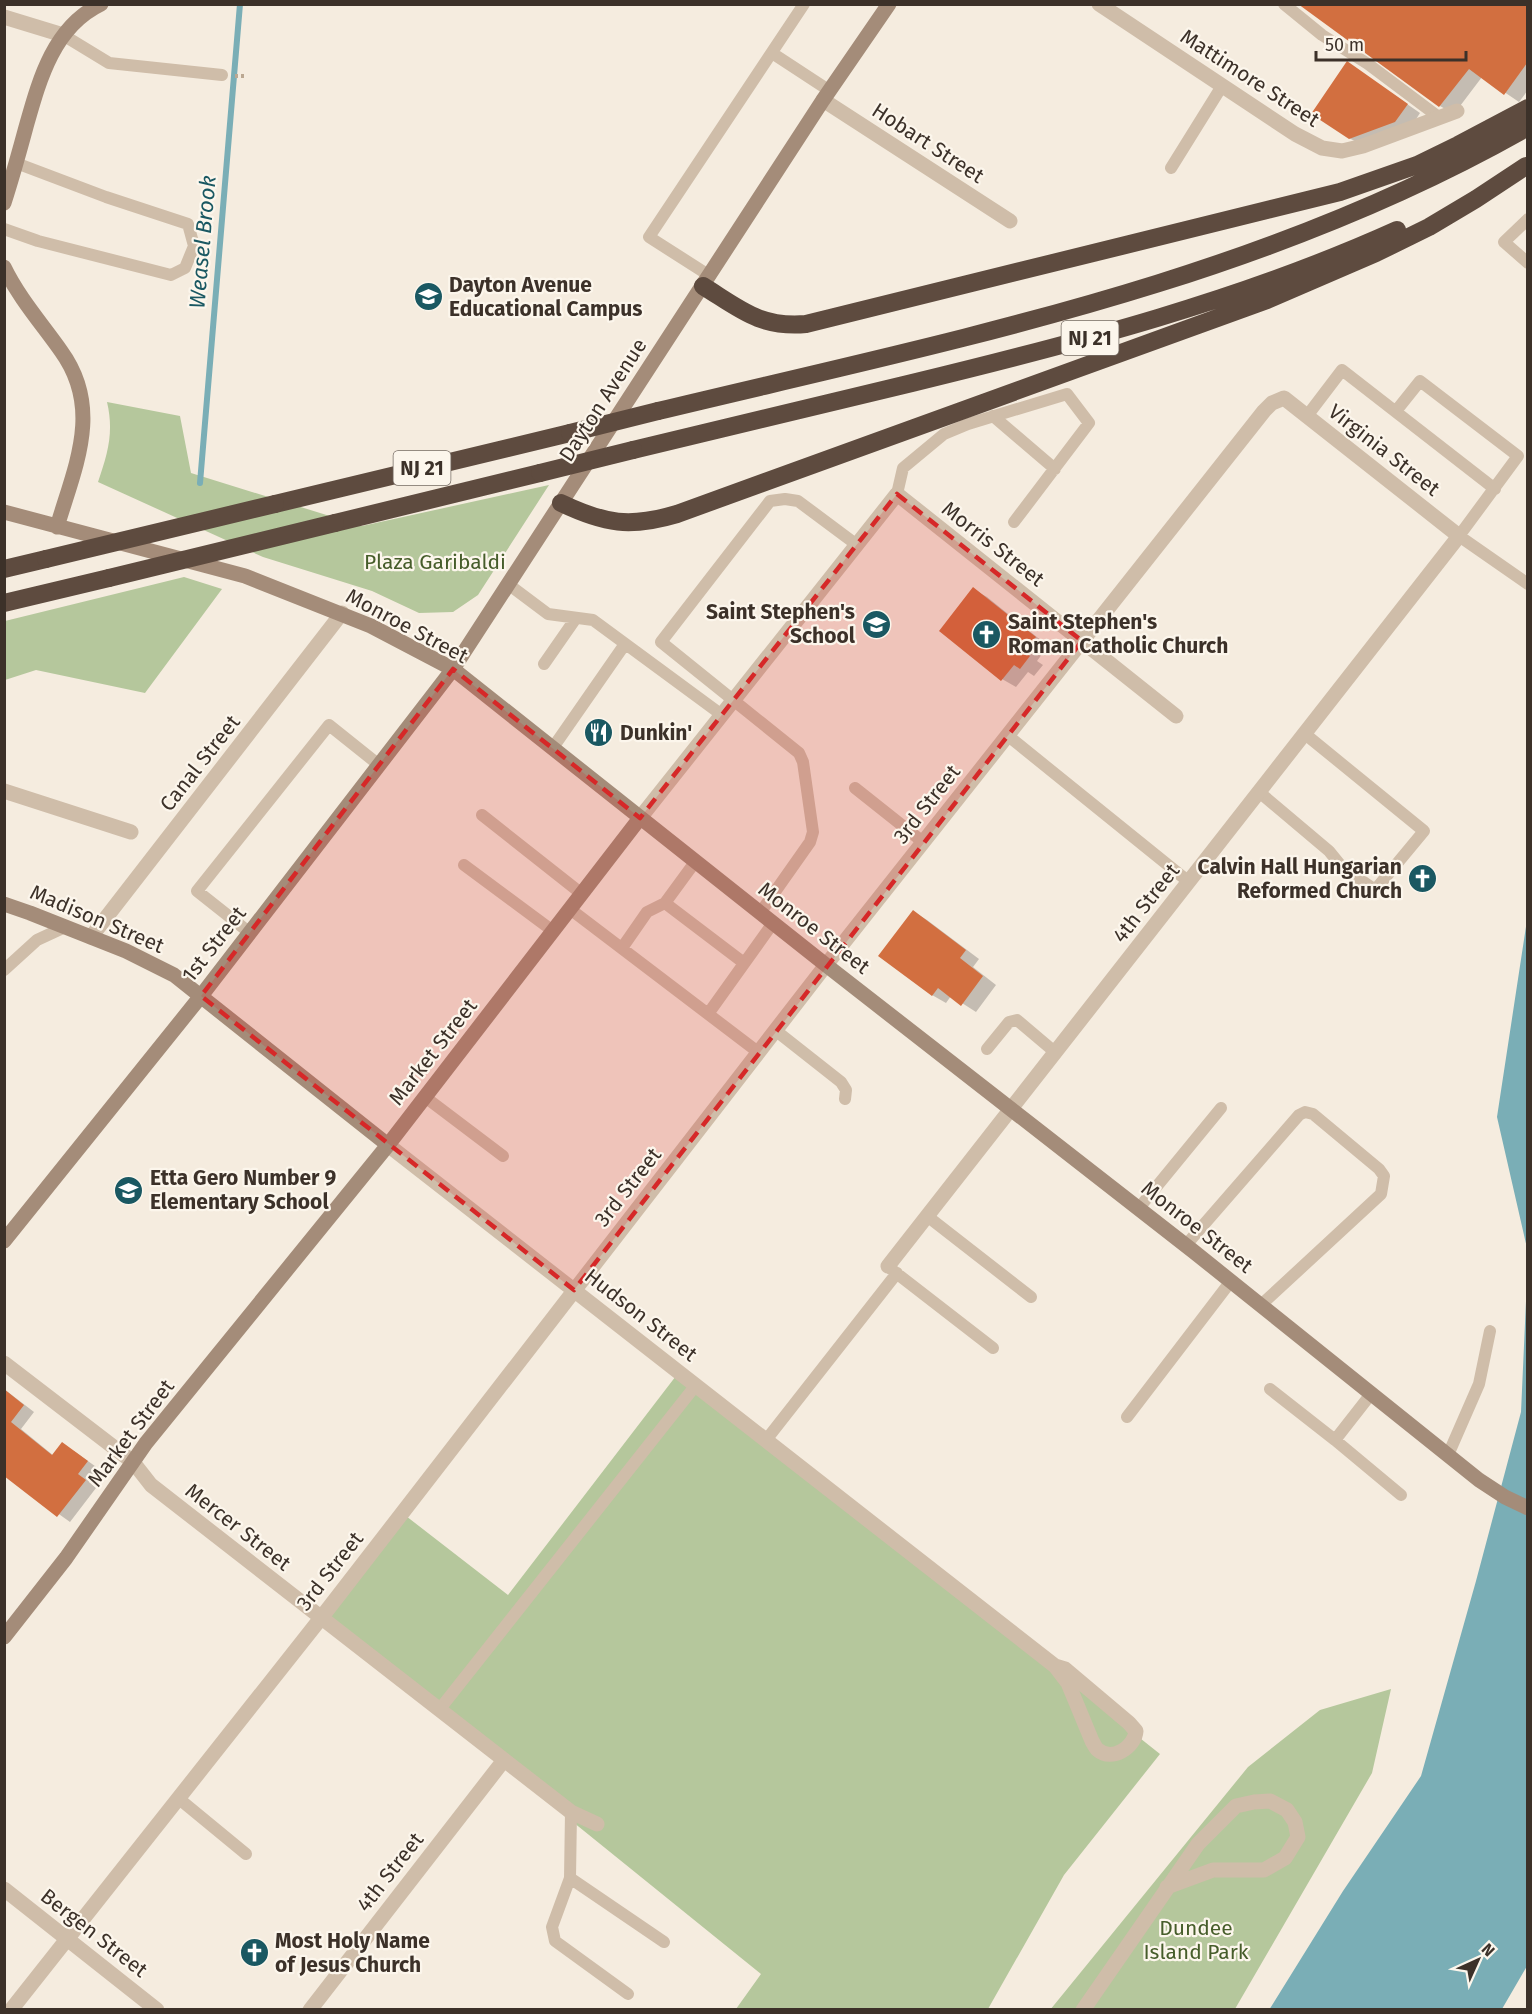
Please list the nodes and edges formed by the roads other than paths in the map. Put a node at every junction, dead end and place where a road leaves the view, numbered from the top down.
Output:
1 (101, 4) edge
2 (804, 4) edge
3 (889, 4) edge
4 (1099, 4) edge
5 (1284, 4) edge
6 (4, 17) edge
7 (63, 35) junction
8 (772, 53) junction
9 (222, 75) dead end
10 (1222, 86) junction
11 (827, 95) junction
12 (1527, 108) edge
13 (1456, 111) dead end
14 (1440, 118) junction
15 (1527, 127) edge
16 (16, 163) junction
17 (1527, 165) edge
18 (1171, 168) dead end
19 (4, 203) edge
20 (1527, 219) edge
21 (1010, 221) dead end
22 (4, 229) edge
23 (1527, 263) edge
24 (4, 267) edge
25 (707, 281) junction
26 (1284, 398) joint
27 (1396, 411) junction
28 (993, 416) junction
29 (1307, 416) junction
30 (1055, 469) junction
31 (1495, 489) junction
32 (897, 494) junction
33 (561, 503) junction
34 (4, 512) edge
35 (1014, 522) dead end
36 (57, 527) junction
37 (1459, 536) junction
38 (857, 545) junction
39 (4, 569) edge
40 (508, 584) junction
41 (1527, 584) edge
42 (4, 603) edge
43 (342, 613) junction
44 (576, 618) junction
45 (1082, 641) junction
46 (625, 644) junction
47 (544, 664) dead end
48 (453, 669) junction
49 (733, 701) junction
50 (722, 715) junction
51 (1176, 716) dead end
52 (1305, 734) junction
53 (1007, 735) junction
54 (552, 748) junction
55 (379, 765) junction
56 (855, 788) dead end
57 (4, 791) edge
58 (1259, 792) junction
59 (483, 815) dead end
60 (640, 818) junction
61 (130, 832) dead end
62 (923, 842) junction
63 (695, 862) junction
64 (464, 865) dead end
65 (1189, 882) junction
66 (582, 894) junction
67 (665, 903) junction
68 (4, 904) edge
69 (570, 909) junction
70 (760, 913) junction
71 (773, 923) junction
72 (65, 927) junction
73 (554, 931) junction
74 (250, 933) junction
75 (91, 937) junction
76 (622, 948) junction
77 (744, 963) junction
78 (826, 965) junction
79 (4, 970) edge
80 (201, 996) junction
81 (708, 1014) junction
82 (775, 1030) junction
83 (987, 1049) dead end
84 (758, 1052) junction
85 (1056, 1053) junction
86 (425, 1097) junction
87 (845, 1099) dead end
88 (1221, 1108) dead end
89 (1012, 1110) junction
90 (388, 1145) junction
91 (503, 1156) dead end
92 (1139, 1208) junction
93 (927, 1216) junction
94 (4, 1241) edge
95 (1185, 1245) junction
96 (892, 1269) junction
97 (1231, 1281) junction
98 (574, 1290) junction
99 (1031, 1297) dead end
100 (1261, 1305) junction
101 (1490, 1331) dead end
102 (993, 1348) dead end
103 (4, 1363) edge
104 (696, 1385) junction
105 (1270, 1389) dead end
106 (1371, 1394) junction
107 (1128, 1417) dead end
108 (766, 1440) junction
109 (1335, 1440) junction
110 (1448, 1455) junction
111 (133, 1462) junction
112 (1401, 1495) dead end
113 (1527, 1508) edge
114 (321, 1618) junction
115 (4, 1637) edge
116 (1055, 1666) junction
117 (439, 1710) junction
118 (504, 1760) junction
119 (178, 1798) junction
120 (571, 1812) junction
121 (597, 1824) dead end
122 (246, 1854) dead end
123 (570, 1878) junction
124 (1167, 1887) junction
125 (4, 1889) edge
126 (67, 1938) junction
127 (664, 1942) dead end
128 (628, 1994) dead end
129 (11, 2010) edge
130 (157, 2010) edge
131 (310, 2010) edge
132 (1083, 2010) edge

1 - 7 main road
2 - 8 lane
3 - 11 main road, Dayton Avenue
4 - 10 street, Mattimore Street
5 - 14 lane
6 - 7 street
7 - 9 lane
7 - 16 main road
8 - 11 lane
8 - 25 lane
10 - 14 street, Mattimore Street
10 - 18 lane
11 - 21 street, Hobart Street
11 - 25 main road, Dayton Avenue
12 - 25 highway
13 - 14 street, Mattimore Street
15 - 39 highway, NJ 21, bridge
16 - 19 main road
16 - 22 lane
17 - 33 highway
17 - 42 highway, NJ 21, bridge
20 - 23 lane
24 - 36 main road
25 - 33 main road, Dayton Avenue
26 - 29 street, Virginia Street
26 - 45 street, 3rd Street
27 - 29 lane
27 - 31 lane
27 - 31 lane
28 - 30 lane
28 - 30 lane
28 - 32 lane
29 - 37 street, Virginia Street
30 - 35 lane
31 - 37 lane
32 - 38 street, Market Street
32 - 45 street, Morris Street
33 - 40 main road, Dayton Avenue
34 - 36 main road, Monroe Street
36 - 43 main road, Monroe Street
37 - 41 lane
37 - 52 street, 4th Street
38 - 49 street, Market Street
38 - 49 lane
40 - 44 lane
40 - 48 main road, Dayton Avenue
43 - 48 main road, Monroe Street
43 - 75 street, Canal Street
44 - 46 lane
44 - 47 lane
45 - 51 street, Morris Street
45 - 53 street, 3rd Street
46 - 50 lane
46 - 54 lane
48 - 54 main road, Monroe Street
48 - 55 main road, 1st Street
49 - 50 street, Market Street
49 - 70 lane
50 - 60 street, Market Street
52 - 58 street, 4th Street
52 - 58 lane
53 - 62 street, 3rd Street
53 - 65 lane
54 - 60 main road, Monroe Street
55 - 74 main road, 1st Street
55 - 74 lane
56 - 62 lane
57 - 61 street
58 - 65 street, 4th Street
59 - 66 lane
60 - 63 main road, Monroe Street
60 - 66 main road, Market Street
62 - 78 street, 3rd Street
63 - 67 lane
63 - 70 main road, Monroe Street
64 - 73 lane
65 - 85 street, 4th Street
66 - 69 main road, Market Street
67 - 76 lane
67 - 77 lane
68 - 72 main road, Madison Street
69 - 73 main road, Market Street
69 - 76 lane
70 - 71 main road, Monroe Street
71 - 77 lane
71 - 78 main road, Monroe Street
72 - 75 main road, Madison Street
72 - 79 lane
73 - 86 main road, Market Street
74 - 80 main road, 1st Street
75 - 80 main road, Madison Street
76 - 81 lane
77 - 81 lane
78 - 82 street, 3rd Street
78 - 89 main road, Monroe Street
80 - 90 main road, Hudson Street
80 - 94 main road, 1st Street
81 - 84 lane
82 - 84 street, 3rd Street
82 - 87 lane
83 - 85 lane
84 - 98 street, 3rd Street
85 - 89 street, 4th Street
86 - 90 main road, Market Street
86 - 91 lane
88 - 92 lane
89 - 92 main road, Monroe Street
89 - 93 street, 4th Street
90 - 98 street, Hudson Street
90 - 111 main road, Market Street
92 - 95 main road, Monroe Street
93 - 96 street, 4th Street
93 - 99 lane
95 - 97 main road, Monroe Street
95 - 100 lane
96 - 102 lane
96 - 108 lane
97 - 100 main road, Monroe Street
97 - 107 lane
98 - 104 street, Hudson Street
98 - 114 street, 3rd Street
100 - 106 main road, Monroe Street
101 - 110 lane
103 - 111 street, Mercer Street
104 - 108 street, Hudson Street
104 - 117 lane
105 - 109 lane
106 - 109 lane
106 - 110 main road, Monroe Street
108 - 116 street, Hudson Street
109 - 112 lane
110 - 113 main road, Monroe Street
111 - 114 street, Mercer Street
111 - 115 main road, Market Street
114 - 117 street, Mercer Street
114 - 119 street, 3rd Street
116 - 116 street
117 - 118 street, Mercer Street
118 - 120 street, Mercer Street
118 - 131 street, 4th Street
119 - 122 lane
119 - 126 street, 3rd Street
120 - 121 street, Mercer Street
120 - 123 lane
123 - 127 lane
123 - 128 lane
124 - 124 street
124 - 132 street
125 - 126 street, Bergen Street
126 - 129 street, 3rd Street
126 - 130 street, Bergen Street

